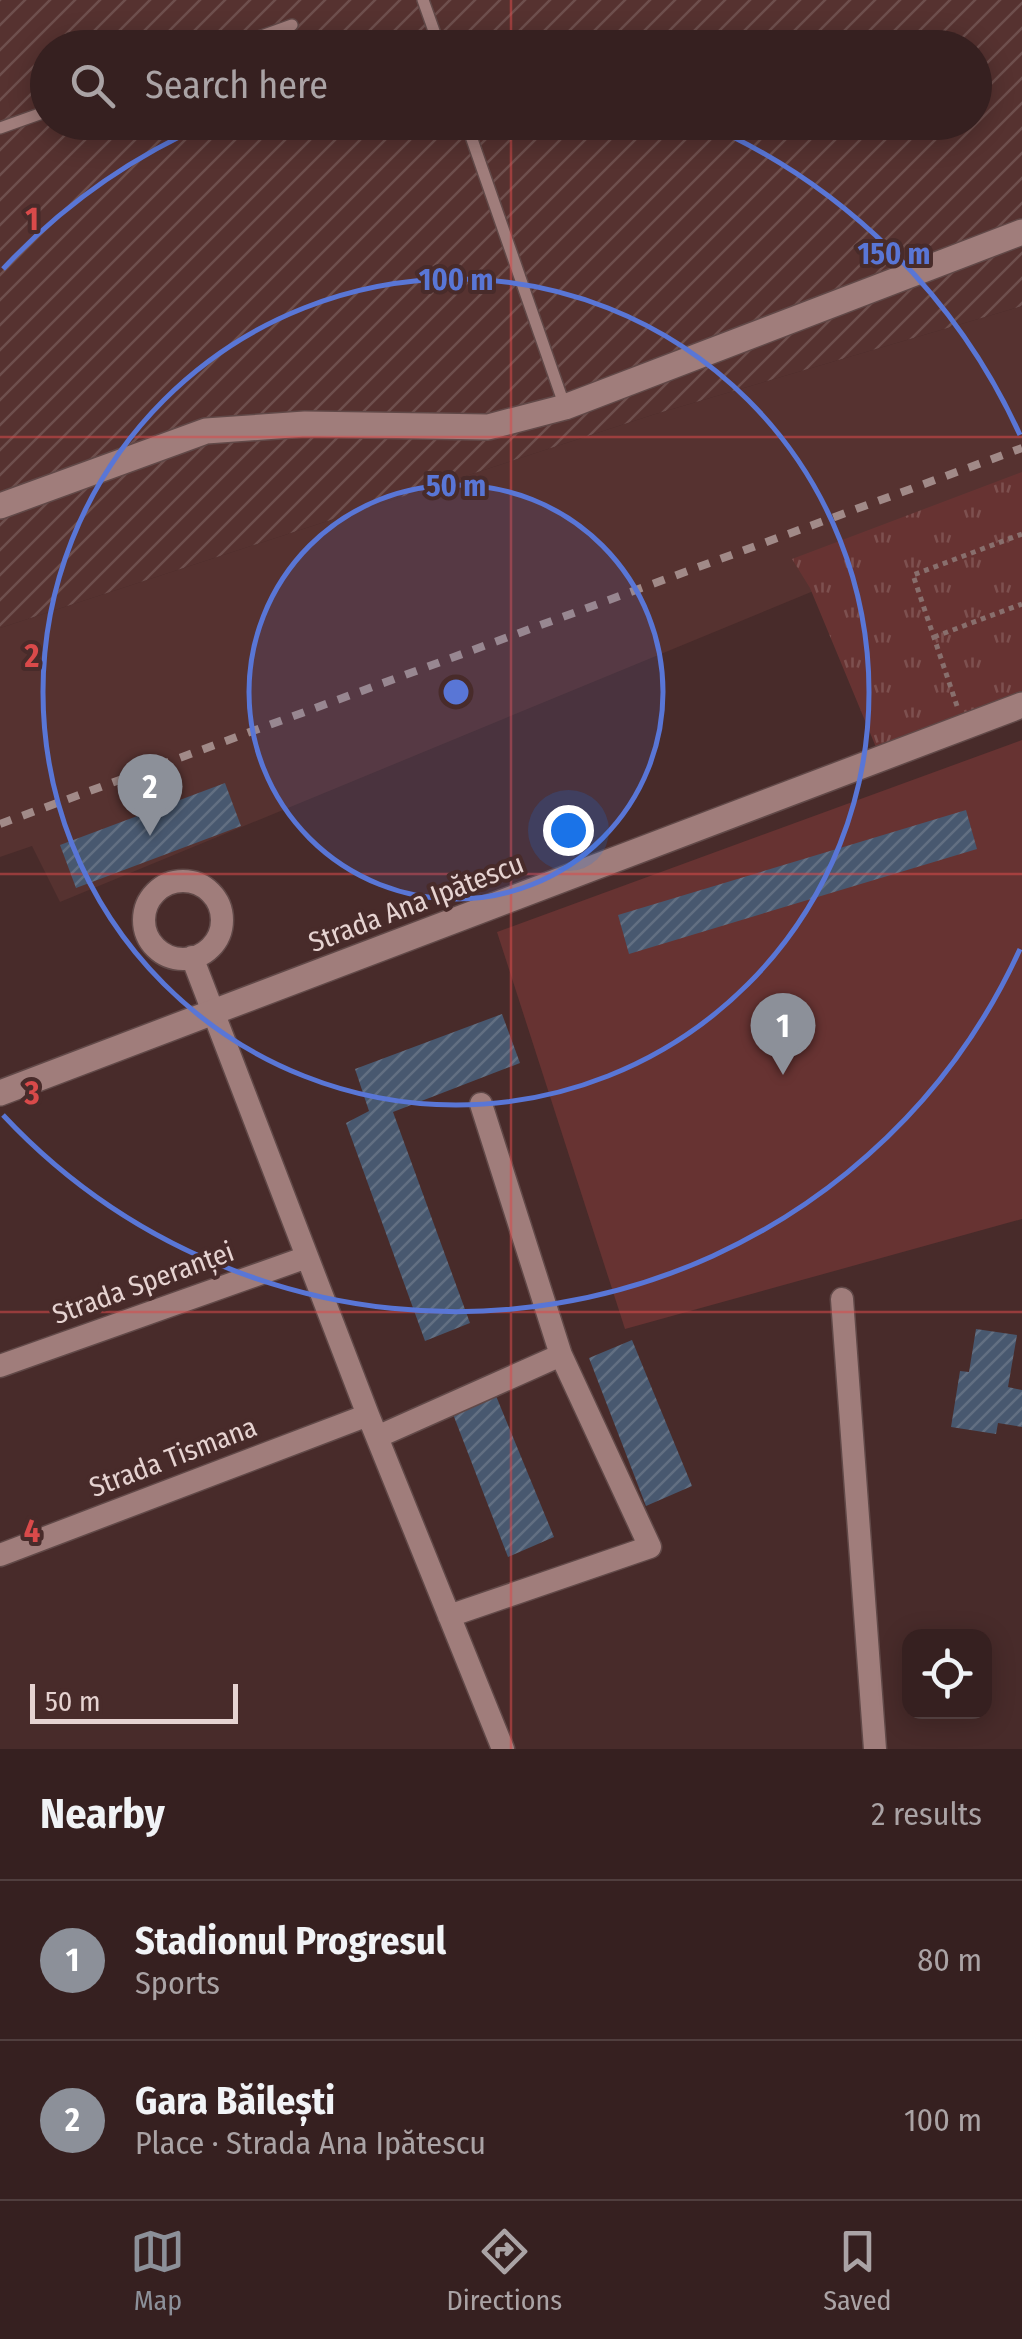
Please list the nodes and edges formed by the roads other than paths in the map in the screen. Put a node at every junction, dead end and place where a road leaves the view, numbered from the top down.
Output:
1 (424, 0) edge
2 (292, 25) dead end
3 (278, 30) edge
4 (434, 30) edge
5 (30, 117) edge
6 (0, 128) edge
7 (472, 140) edge
8 (1022, 232) edge
9 (565, 407) junction
10 (0, 506) edge
11 (1022, 705) edge
12 (192, 958) dead end
13 (212, 1012) junction
14 (0, 1092) edge
15 (481, 1104) dead end
16 (307, 1257) junction
17 (842, 1300) dead end
18 (561, 1355) junction
19 (0, 1366) edge
20 (373, 1426) junction
21 (0, 1556) edge
22 (449, 1616) junction
23 (503, 1749) edge
24 (875, 1749) edge

1 - 4 lane
2 - 3 lane
5 - 6 lane
7 - 9 lane
8 - 9 street
9 - 10 street
11 - 13 street, Strada Ana Ipătescu
12 - 13 street
13 - 14 street, Strada Ana Ipătescu
13 - 16 street
15 - 18 street
16 - 19 street, Strada Speranței
16 - 20 street
17 - 24 street
18 - 20 street, Strada Tismana
18 - 22 street
20 - 21 street, Strada Tismana
20 - 22 street
22 - 23 street

